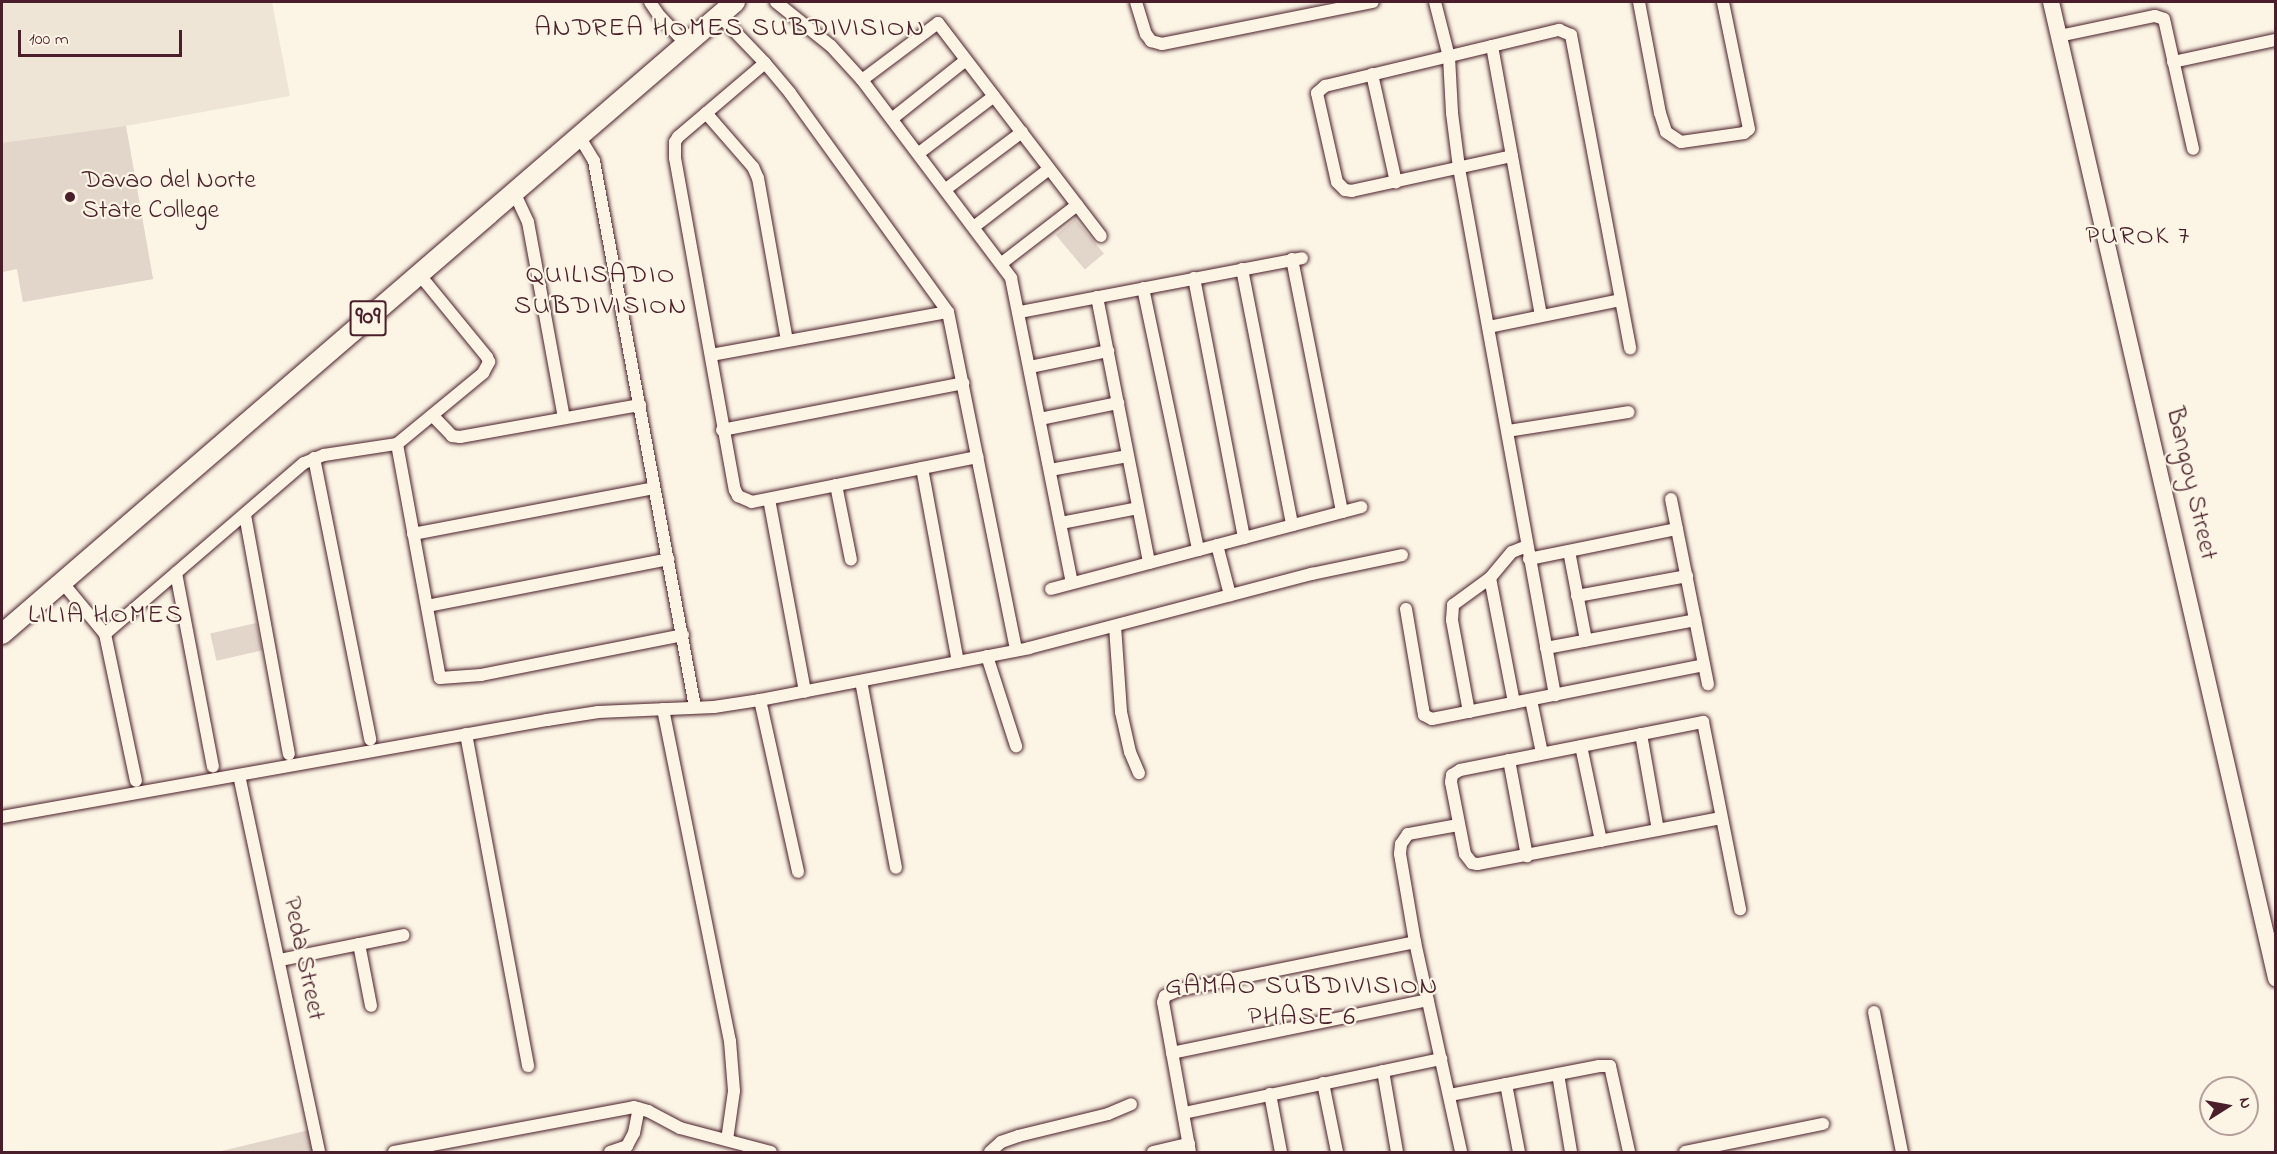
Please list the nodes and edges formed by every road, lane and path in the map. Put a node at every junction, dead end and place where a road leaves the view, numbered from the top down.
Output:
1 (650, 2) edge
2 (735, 2) edge
3 (776, 2) edge
4 (1136, 2) edge
5 (1372, 2) edge
6 (1435, 2) edge
7 (1639, 2) edge
8 (1723, 2) edge
9 (2051, 2) edge
10 (719, 15) junction
11 (2059, 36) junction
12 (2276, 40) edge
13 (686, 44) junction
14 (1492, 46) junction
15 (1449, 57) junction
16 (966, 60) junction
17 (2174, 62) junction
18 (765, 63) junction
19 (1372, 74) junction
20 (862, 80) junction
21 (994, 96) junction
22 (706, 113) junction
23 (892, 118) junction
24 (1022, 132) junction
25 (579, 136) junction
26 (2193, 149) dead end
27 (919, 153) junction
28 (1512, 156) junction
29 (1459, 168) junction
30 (1049, 169) junction
31 (1395, 182) junction
32 (946, 189) junction
33 (514, 192) junction
34 (1077, 205) junction
35 (975, 226) junction
36 (1101, 236) dead end
37 (1002, 263) junction
38 (1242, 269) junction
39 (419, 274) junction
40 (1194, 278) junction
41 (1143, 288) junction
42 (1097, 297) junction
43 (1620, 300) junction
44 (948, 312) junction
45 (1020, 312) junction
46 (1541, 315) junction
47 (1489, 327) junction
48 (787, 340) junction
49 (1629, 348) dead end
50 (1108, 351) junction
51 (711, 355) junction
52 (1030, 367) junction
53 (963, 383) junction
54 (1118, 403) junction
55 (640, 405) junction
56 (1629, 412) dead end
57 (433, 416) junction
58 (564, 418) junction
59 (1040, 419) junction
60 (722, 430) junction
61 (1508, 431) junction
62 (396, 444) junction
63 (1128, 456) junction
64 (978, 457) junction
65 (314, 458) junction
66 (922, 468) junction
67 (1050, 470) junction
68 (836, 485) junction
69 (654, 488) junction
70 (769, 499) junction
71 (1671, 499) dead end
72 (1361, 507) dead end
73 (1138, 508) junction
74 (1342, 512) junction
75 (245, 515) junction
76 (1060, 523) junction
77 (1292, 525) junction
78 (1677, 530) junction
79 (413, 534) junction
80 (1244, 538) junction
81 (1221, 544) junction
82 (1527, 546) junction
83 (1198, 550) junction
84 (1569, 551) junction
85 (1402, 555) dead end
86 (668, 559) junction
87 (1529, 559) junction
88 (851, 560) dead end
89 (1149, 563) junction
90 (176, 573) junction
91 (1687, 576) junction
92 (1490, 578) junction
93 (62, 582) junction
94 (1072, 583) junction
95 (1051, 589) dead end
96 (1234, 594) junction
97 (1578, 596) junction
98 (427, 606) junction
99 (1406, 609) dead end
100 (1695, 620) junction
101 (1116, 626) junction
102 (2, 634) edge
103 (105, 634) junction
104 (683, 634) junction
105 (1586, 640) junction
106 (1546, 648) junction
107 (1016, 650) junction
108 (987, 656) junction
109 (958, 662) junction
110 (1704, 664) junction
111 (861, 681) junction
112 (1708, 684) dead end
113 (805, 692) junction
114 (1555, 695) junction
115 (760, 700) junction
116 (1531, 700) junction
117 (1514, 703) junction
118 (695, 707) junction
119 (663, 709) junction
120 (1469, 712) junction
121 (466, 734) junction
122 (1641, 734) junction
123 (370, 739) dead end
124 (1016, 746) dead end
125 (1581, 746) junction
126 (1542, 753) junction
127 (289, 754) dead end
128 (1509, 760) junction
129 (213, 767) dead end
130 (1139, 773) dead end
131 (239, 775) junction
132 (136, 781) dead end
133 (2, 817) edge
134 (1721, 818) junction
135 (1458, 825) junction
136 (1658, 830) junction
137 (1601, 841) junction
138 (1527, 856) junction
139 (896, 868) dead end
140 (798, 872) dead end
141 (1740, 909) dead end
142 (404, 935) dead end
143 (1415, 942) junction
144 (359, 944) junction
145 (280, 960) junction
146 (2276, 978) edge
147 (1428, 1000) junction
148 (371, 1006) dead end
149 (1874, 1012) dead end
150 (1172, 1053) junction
151 (1442, 1059) junction
152 (528, 1066) dead end
153 (1383, 1071) junction
154 (1558, 1074) junction
155 (1323, 1083) junction
156 (1506, 1084) junction
157 (1270, 1094) junction
158 (1450, 1095) junction
159 (1131, 1104) dead end
160 (639, 1108) junction
161 (1184, 1113) junction
162 (1823, 1124) dead end
163 (727, 1140) junction
164 (1190, 1148) edge
165 (319, 1152) edge
166 (394, 1152) edge
167 (610, 1152) edge
168 (771, 1152) edge
169 (990, 1152) edge
170 (1153, 1152) edge
171 (1281, 1152) edge
172 (1337, 1152) edge
173 (1397, 1152) edge
174 (1461, 1152) edge
175 (1519, 1152) edge
176 (1571, 1152) edge
177 (1629, 1152) edge
178 (1686, 1152) edge
179 (1902, 1152) edge

1 - 13 street
2 - 10 main road, 909
3 - 20 street
4 - 5 street
6 - 15 street
7 - 8 street
9 - 11 main road, Bangoy Street
10 - 13 main road, 909
10 - 18 street
11 - 17 street
11 - 146 main road, Bangoy Street
12 - 17 street
13 - 25 main road, 909
14 - 15 street
14 - 28 street
14 - 43 street
15 - 19 street
15 - 29 street
16 - 20 street
16 - 21 street
16 - 23 street
17 - 26 street
18 - 22 street
18 - 44 street
19 - 31 street
19 - 31 street
20 - 23 street
21 - 24 street
21 - 27 street
22 - 48 street
22 - 51 street
23 - 27 street
24 - 30 street
24 - 32 street
25 - 33 main road, 909
25 - 55 street
27 - 32 street
28 - 29 street
28 - 46 street
29 - 31 street
29 - 47 street
30 - 34 street
30 - 35 street
32 - 35 street
33 - 39 main road, 909
33 - 58 street
34 - 36 street
34 - 37 street
35 - 37 street
37 - 45 street
38 - 40 street
38 - 74 street
38 - 77 street
39 - 57 street
39 - 93 main road, 909
40 - 41 street
40 - 80 street
41 - 42 street
41 - 83 street
42 - 45 street
42 - 50 street
43 - 46 street
43 - 49 street
44 - 48 street
44 - 53 street
45 - 52 street
46 - 47 street
47 - 61 street
48 - 51 street
50 - 52 street
50 - 54 street
51 - 60 street
52 - 59 street
53 - 60 street
53 - 64 street
54 - 59 street
54 - 63 street
55 - 58 street
55 - 69 street
56 - 61 street
57 - 58 street
57 - 62 street
59 - 67 street
60 - 70 street
61 - 82 street
62 - 65 street
62 - 79 street
63 - 67 street
63 - 73 street
64 - 66 street
64 - 107 street
65 - 75 street
65 - 123 street
66 - 68 street
66 - 109 street
67 - 76 street
68 - 70 street
68 - 88 street
69 - 79 street
69 - 86 street
70 - 113 street
71 - 78 street
72 - 74 street
73 - 76 street
73 - 89 street
74 - 77 street
75 - 90 street
75 - 127 street
76 - 94 street
77 - 80 street
78 - 84 street
78 - 91 street
79 - 98 street
80 - 81 street
81 - 83 street
81 - 96 street
82 - 87 street
82 - 92 street
83 - 89 street
84 - 87 street
84 - 97 street
85 - 96 street
86 - 98 street
86 - 104 street
87 - 106 street
89 - 94 street
90 - 103 street
90 - 129 street
91 - 97 street
91 - 100 street
92 - 117 street
92 - 120 street
93 - 102 main road, 909
93 - 103 street
94 - 95 street
96 - 101 street
97 - 105 street
98 - 104 street
99 - 120 street
100 - 105 street
100 - 110 street
101 - 107 street
101 - 130 street
103 - 132 street
104 - 118 street
105 - 106 street
106 - 114 street
107 - 108 street
108 - 109 street
108 - 124 street
109 - 111 street
110 - 112 street
110 - 114 street
111 - 113 street
111 - 139 street
113 - 115 street
114 - 116 street
115 - 118 street
115 - 140 street
116 - 117 street
116 - 126 street
117 - 120 street
118 - 119 street
119 - 121 street
119 - 163 street
121 - 131 street
121 - 152 street
122 - 125 street
122 - 134 street
122 - 136 street
125 - 126 street
125 - 137 street
126 - 128 street
128 - 135 street
128 - 138 street
131 - 133 street
131 - 145 street, Peda Street
134 - 136 street
134 - 141 street
135 - 138 street
135 - 143 street
136 - 137 street
137 - 138 street
142 - 144 street
143 - 147 street
143 - 150 street
144 - 145 street
144 - 148 street
145 - 165 street, Peda Street
147 - 150 street
147 - 151 street
149 - 179 street
150 - 161 street
151 - 153 street
151 - 158 street
153 - 155 street
153 - 173 street
154 - 156 street
154 - 176 street
154 - 177 street
155 - 157 street
155 - 172 street
156 - 158 street
156 - 175 street
157 - 161 street
157 - 171 street
158 - 174 street
159 - 169 street
160 - 163 street
160 - 166 street
160 - 167 street
161 - 164 street
162 - 178 street
163 - 168 street
164 - 170 street

